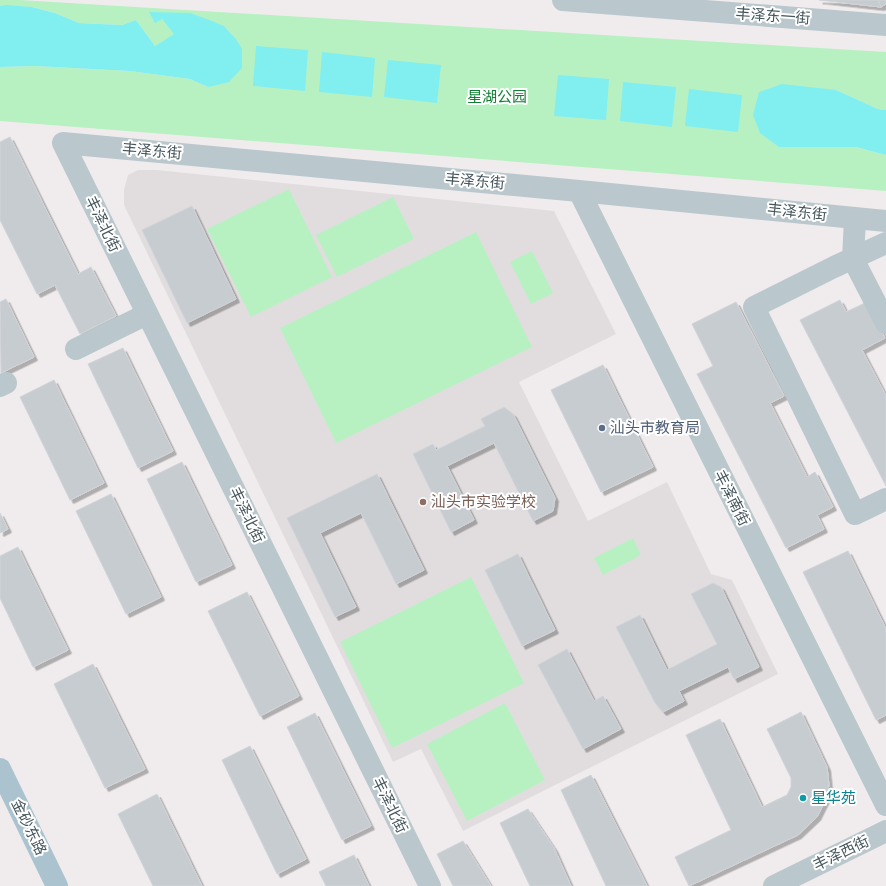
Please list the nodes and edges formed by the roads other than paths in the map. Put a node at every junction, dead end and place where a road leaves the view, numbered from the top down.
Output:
1 (563, 0) edge
2 (886, 25) edge
3 (63, 143) joint
4 (579, 191) junction
5 (855, 218) junction
6 (886, 221) edge
7 (886, 243) edge
8 (853, 258) junction
9 (147, 314) junction
10 (886, 322) edge
11 (76, 349) dead end
12 (886, 499) edge
13 (0, 769) edge
14 (886, 805) edge
15 (886, 831) edge
16 (58, 886) edge
17 (430, 886) edge
18 (774, 886) edge

1 - 2 street, 丰泽东一街
3 - 4 street, 丰泽东街
3 - 9 street, 丰泽北街
4 - 5 street, 丰泽东街
4 - 14 street, 丰泽南街
5 - 6 street, 丰泽东街
5 - 8 street
7 - 8 street
8 - 10 street
8 - 12 street
9 - 11 street
9 - 17 street, 丰泽北街
13 - 16 main road, 金砂东路
15 - 18 street, 丰泽西街

